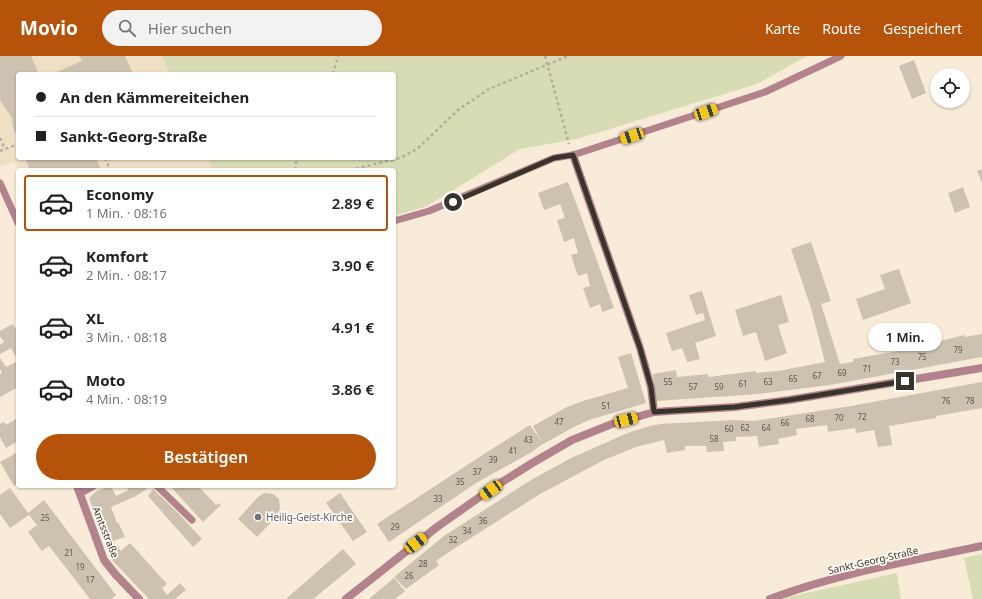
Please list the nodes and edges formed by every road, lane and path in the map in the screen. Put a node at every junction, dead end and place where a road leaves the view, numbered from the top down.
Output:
1 (338, 56) edge
2 (545, 56) edge
3 (568, 56) edge
4 (841, 56) edge
5 (547, 63) junction
6 (333, 72) edge
7 (0, 138) edge
8 (16, 145) edge
9 (5, 149) junction
10 (0, 151) edge
11 (573, 155) junction
12 (396, 159) edge
13 (392, 160) edge
14 (358, 168) edge
15 (0, 183) edge
16 (16, 219) edge
17 (396, 221) edge
18 (982, 368) edge
19 (654, 412) junction
20 (159, 488) edge
21 (78, 489) edge
22 (192, 520) dead end
23 (982, 546) edge
24 (139, 599) edge
25 (346, 599) edge
26 (770, 599) edge

1 - 6 path
2 - 5 path
3 - 5 path
4 - 11 lane
5 - 11 path
5 - 12 path
7 - 9 path
8 - 9 path
9 - 10 path
11 - 17 lane
11 - 19 street
13 - 14 path
15 - 16 lane
18 - 19 street
19 - 25 street
20 - 22 lane
21 - 24 street, Amtsstraße
23 - 26 street, Sankt-Georg-Straße

